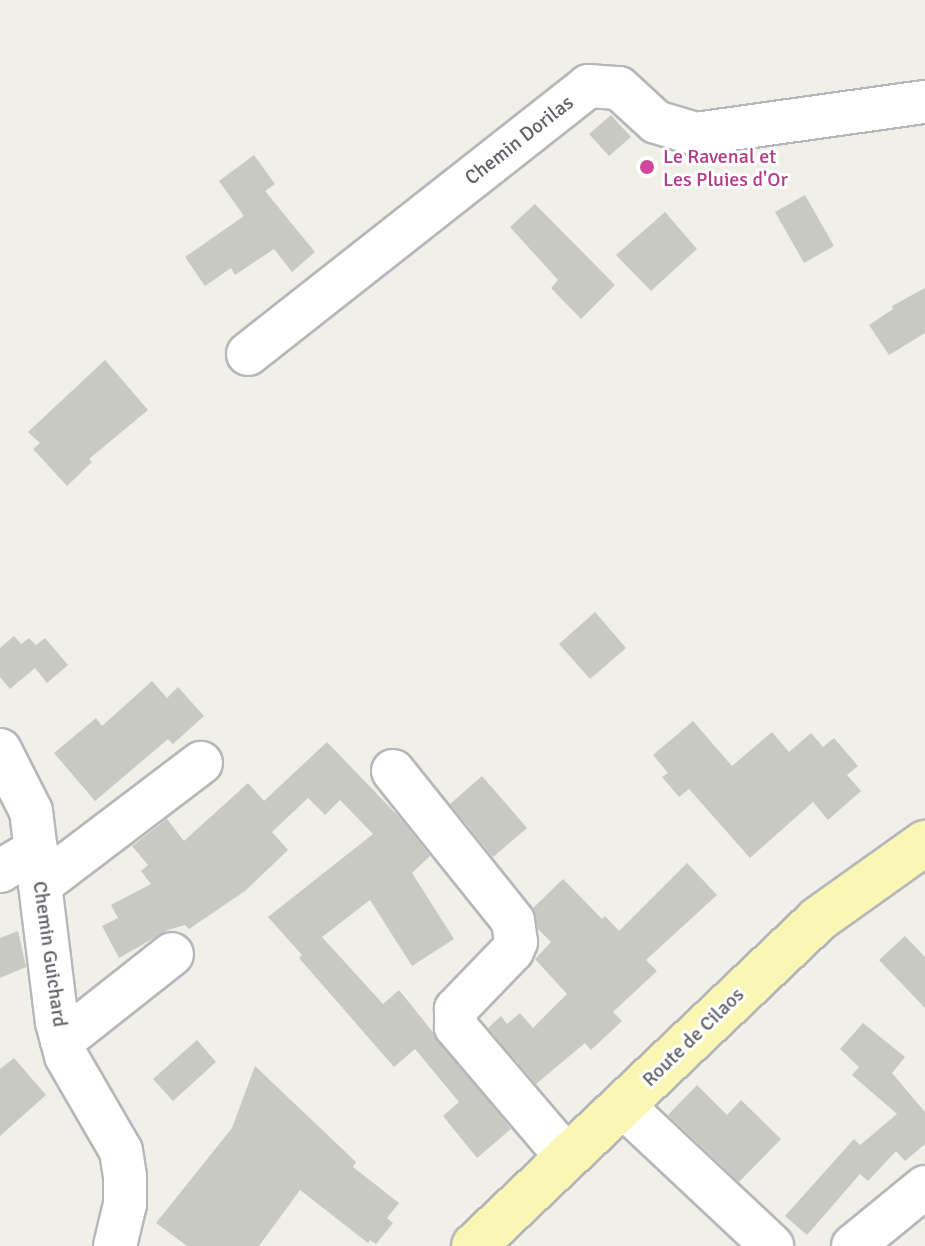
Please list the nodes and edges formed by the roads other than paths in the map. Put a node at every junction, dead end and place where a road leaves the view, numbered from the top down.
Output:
1 (925, 102) edge
2 (248, 354) dead end
3 (0, 750) edge
4 (201, 763) dead end
5 (393, 771) dead end
6 (925, 843) edge
7 (38, 867) junction
8 (0, 871) edge
9 (172, 954) dead end
10 (62, 1041) junction
11 (622, 1105) junction
12 (565, 1155) junction
13 (925, 1187) edge
14 (115, 1246) edge
15 (474, 1246) edge
16 (772, 1246) edge
17 (853, 1246) edge

1 - 2 street, Chemin Dorilas
3 - 7 street, Chemin Guichard
4 - 7 street
5 - 12 street
6 - 11 main road, Route de Cilaos
7 - 8 street
7 - 10 street, Chemin Guichard
9 - 10 street
10 - 14 street, Chemin Guichard
11 - 12 main road, Route de Cilaos
11 - 16 street
12 - 15 main road, Route de Cilaos
13 - 17 street

